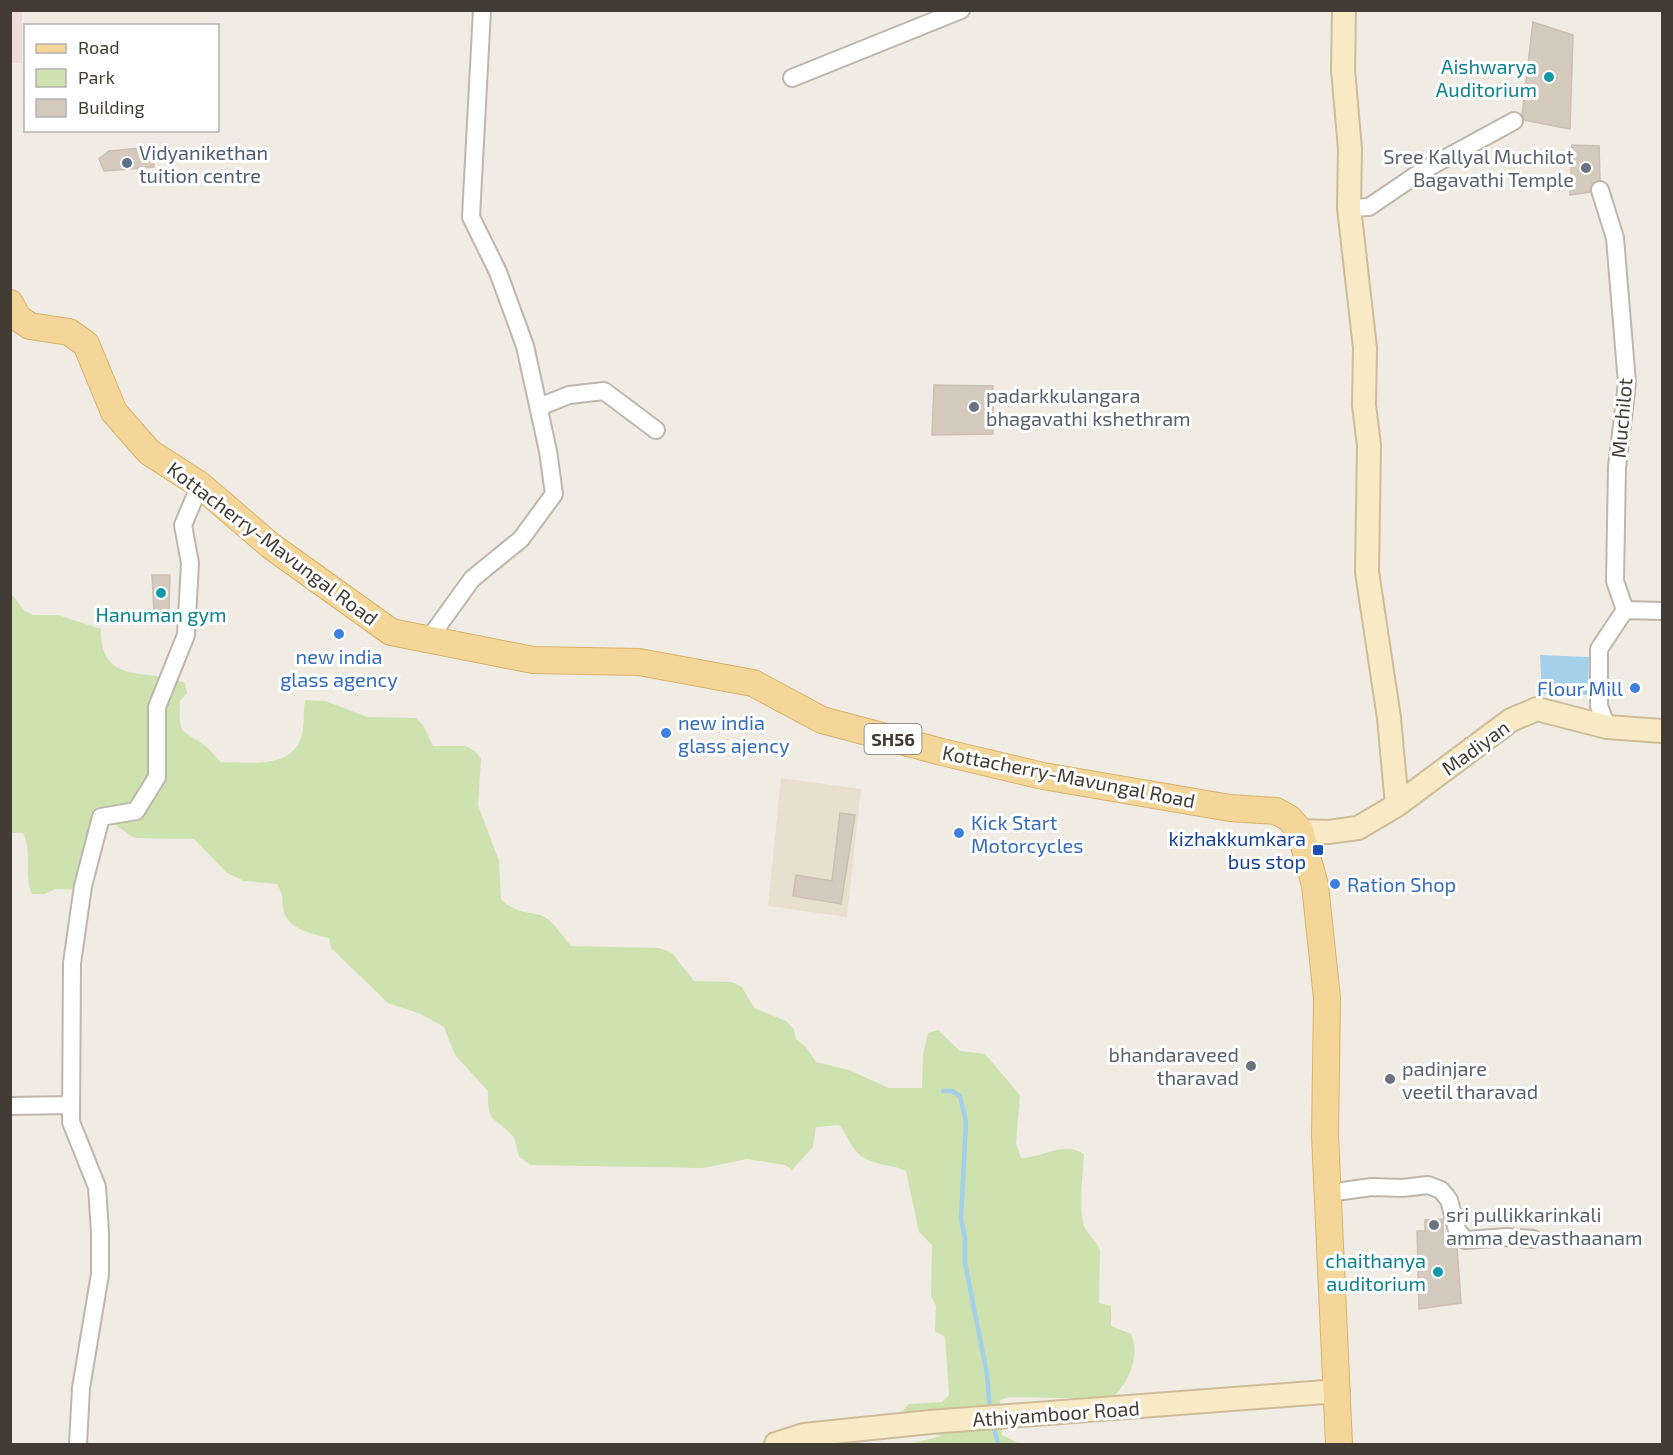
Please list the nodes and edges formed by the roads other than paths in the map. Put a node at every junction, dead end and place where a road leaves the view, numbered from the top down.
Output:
1 (482, 10) edge
2 (961, 10) edge
3 (1344, 10) edge
4 (792, 78) dead end
5 (1514, 121) dead end
6 (1600, 190) dead end
7 (1349, 208) junction
8 (10, 303) edge
9 (539, 408) junction
10 (657, 430) dead end
11 (200, 485) junction
12 (1625, 610) junction
13 (1662, 611) edge
14 (428, 640) junction
15 (1607, 727) junction
16 (1662, 731) edge
17 (1397, 805) junction
18 (1300, 831) junction
19 (70, 1105) junction
20 (10, 1106) edge
21 (1328, 1193) junction
22 (1533, 1239) dead end
23 (1338, 1391) junction
24 (78, 1444) edge
25 (776, 1444) edge
26 (1339, 1444) edge

1 - 9 street
2 - 4 street
3 - 7 street
5 - 7 street
6 - 12 street, Muchilot
7 - 17 street
8 - 11 main road, Kottacherry-Mavungal Road / SH56
9 - 10 street
9 - 14 street
11 - 14 main road, Kottacherry-Mavungal Road / SH56
11 - 19 street
12 - 13 street
12 - 15 street
14 - 18 main road, Kottacherry-Mavungal Road / SH56
15 - 16 street, Madiyan
15 - 17 street, Madiyan
17 - 18 street, Madiyan
18 - 21 main road
19 - 20 street
19 - 24 street
21 - 22 street
21 - 23 main road
23 - 25 street, Athiyamboor Road
23 - 26 main road

